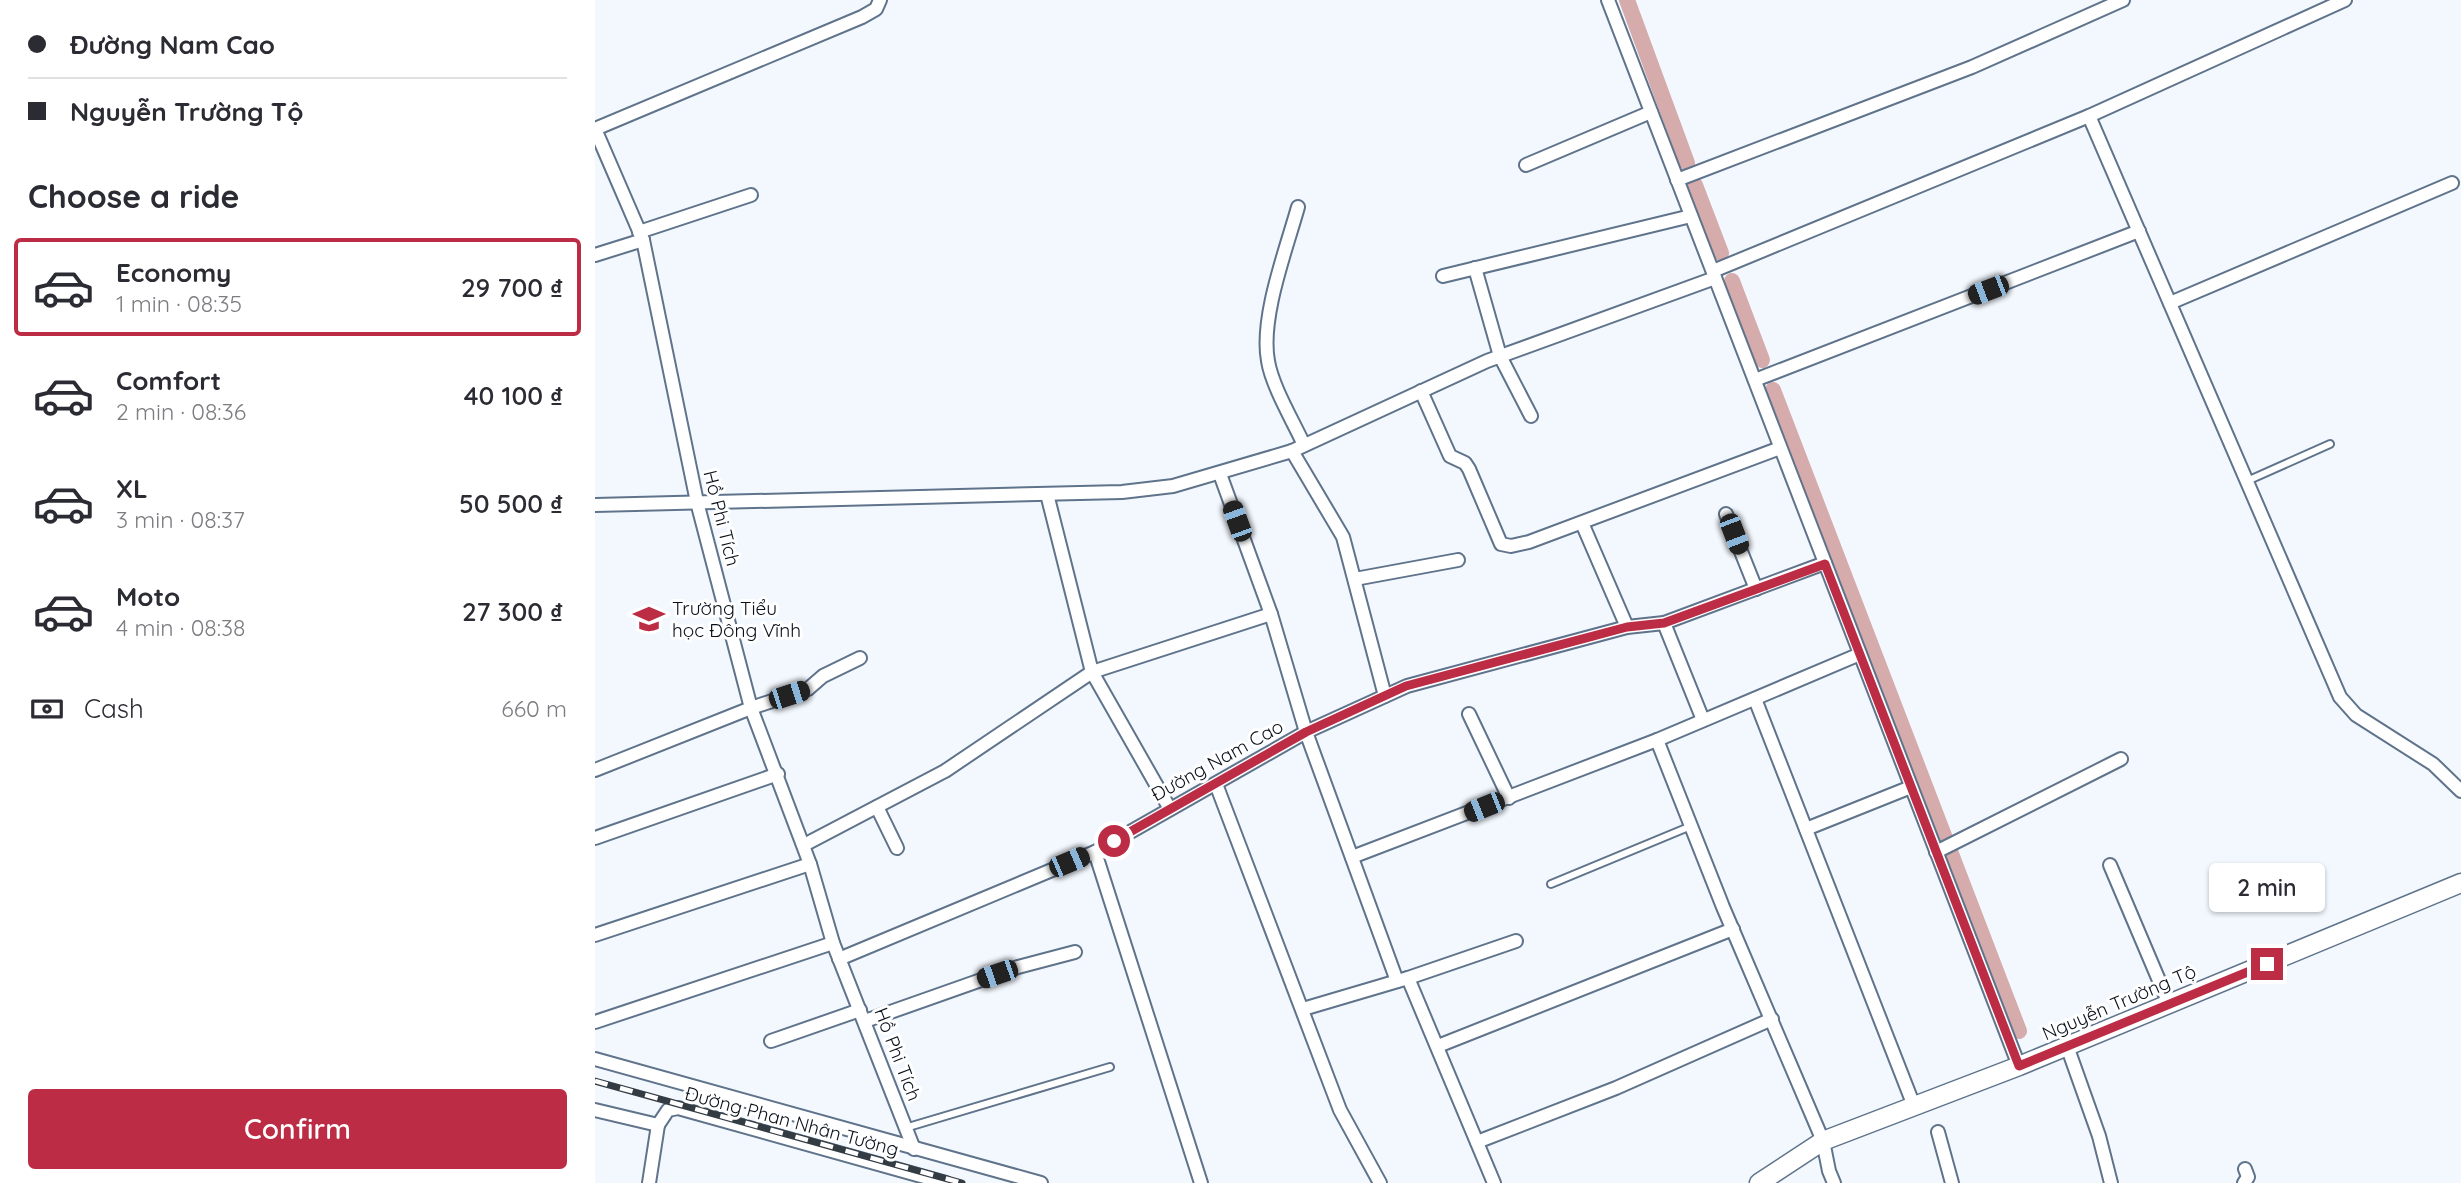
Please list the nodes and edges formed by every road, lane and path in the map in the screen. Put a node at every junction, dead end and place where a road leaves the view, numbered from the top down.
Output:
1 (880, 0) edge
2 (1608, 0) edge
3 (2123, 0) edge
4 (2345, 0) edge
5 (1651, 112) junction
6 (2089, 116) junction
7 (595, 129) edge
8 (1526, 164) dead end
9 (1677, 180) junction
10 (2452, 183) dead end
11 (751, 195) dead end
12 (1298, 207) dead end
13 (1691, 216) junction
14 (2139, 231) junction
15 (641, 236) junction
16 (595, 255) edge
17 (1475, 268) junction
18 (1714, 275) junction
19 (1443, 276) dead end
20 (2170, 303) junction
21 (1500, 356) junction
22 (1755, 380) junction
23 (1422, 391) junction
24 (1531, 416) dead end
25 (2330, 444) dead end
26 (1298, 448) junction
27 (1780, 448) junction
28 (1220, 474) junction
29 (2247, 481) junction
30 (1047, 494) junction
31 (697, 502) junction
32 (595, 505) edge
33 (1725, 514) dead end
34 (1582, 523) junction
35 (1458, 561) dead end
36 (1825, 564) junction
37 (1355, 579) junction
38 (1756, 589) junction
39 (1271, 614) junction
40 (1664, 623) junction
41 (1627, 627) junction
42 (1860, 654) junction
43 (860, 658) dead end
44 (1092, 672) junction
45 (1385, 696) junction
46 (1755, 699) junction
47 (751, 708) junction
48 (1469, 714) dead end
49 (1703, 720) junction
50 (1306, 732) junction
51 (1657, 740) junction
52 (2121, 759) dead end
53 (595, 770) edge
54 (778, 774) junction
55 (1216, 784) junction
56 (1911, 787) junction
57 (2461, 791) edge
58 (1510, 798) junction
59 (877, 807) junction
60 (1170, 809) junction
61 (1691, 826) junction
62 (1806, 829) junction
63 (595, 838) edge
64 (804, 845) junction
65 (897, 848) dead end
66 (1095, 852) junction
67 (1936, 852) junction
68 (1352, 857) junction
69 (810, 864) junction
70 (2110, 865) dead end
71 (2461, 883) edge
72 (1551, 884) dead end
73 (1733, 929) junction
74 (595, 935) edge
75 (1516, 941) dead end
76 (833, 943) junction
77 (1075, 952) dead end
78 (839, 959) junction
79 (1403, 979) junction
80 (2169, 1004) junction
81 (1303, 1009) junction
82 (863, 1016) junction
83 (1772, 1019) junction
84 (595, 1022) edge
85 (771, 1041) dead end
86 (1439, 1046) junction
87 (2067, 1046) junction
88 (595, 1059) edge
89 (2019, 1066) junction
90 (1110, 1067) dead end
91 (1914, 1106) junction
92 (595, 1110) edge
93 (658, 1125) junction
94 (905, 1128) junction
95 (1938, 1132) dead end
96 (1823, 1141) junction
97 (1477, 1142) junction
98 (913, 1149) junction
99 (2245, 1169) dead end
100 (927, 1180) edge
101 (649, 1183) edge
102 (946, 1183) edge
103 (1041, 1183) edge
104 (1201, 1183) edge
105 (1380, 1183) edge
106 (1494, 1183) edge
107 (1759, 1183) edge
108 (1834, 1183) edge
109 (1952, 1183) edge
110 (2111, 1183) edge
111 (2244, 1183) edge

1 - 7 street
2 - 5 street
3 - 9 street
4 - 6 street
5 - 8 street
5 - 9 street
6 - 14 street
6 - 18 street
7 - 15 street, Hồ Phi Tích
9 - 13 street
10 - 20 street
11 - 15 street
12 - 26 street
13 - 17 street
13 - 18 street
14 - 20 street
14 - 22 street
15 - 16 street
15 - 31 street, Hồ Phi Tích
17 - 19 street
17 - 21 street
18 - 21 street
18 - 22 street
20 - 29 street
21 - 23 street
21 - 24 street
22 - 27 street
23 - 26 street
23 - 34 street
25 - 29 lane
26 - 28 street
26 - 37 street
27 - 34 street
27 - 36 street
28 - 30 street
28 - 39 street
29 - 57 street
30 - 31 street
30 - 44 street
31 - 32 street
31 - 47 street, Hồ Phi Tích
33 - 38 street
34 - 41 street
35 - 37 street
36 - 38 street, Đường Nam Cao
36 - 42 street
37 - 45 street
38 - 40 street, Đường Nam Cao
39 - 44 street
39 - 50 street
40 - 41 street, Đường Nam Cao
40 - 49 street
41 - 45 street, Đường Nam Cao
42 - 46 street
42 - 56 street
43 - 47 street
44 - 59 street
44 - 60 street
45 - 50 street, Đường Nam Cao
46 - 49 street
46 - 62 street
47 - 53 street
47 - 54 street, Hồ Phi Tích
48 - 58 street
49 - 51 street
50 - 55 street, Đường Nam Cao
50 - 68 street
51 - 58 street
51 - 61 street
52 - 67 street
54 - 63 street
54 - 64 street, Hồ Phi Tích
55 - 60 street, Đường Nam Cao
55 - 81 street
56 - 62 street
56 - 67 street
58 - 68 street
59 - 64 street
59 - 65 street
60 - 66 street, Đường Nam Cao
61 - 72 lane
61 - 73 street
62 - 91 street
64 - 69 street, Hồ Phi Tích
66 - 78 street, Đường Nam Cao
66 - 104 street
67 - 89 street
68 - 79 street
69 - 74 street
69 - 76 street, Hồ Phi Tích
70 - 80 street
71 - 80 main road, Nguyễn Trường Tộ
73 - 83 street
73 - 86 street
75 - 79 street
76 - 78 street, Hồ Phi Tích
76 - 84 street
77 - 82 street
78 - 82 street, Hồ Phi Tích
79 - 81 street
79 - 86 street
80 - 87 main road, Nguyễn Trường Tộ
81 - 105 street
82 - 85 street
82 - 94 street, Hồ Phi Tích
83 - 96 street
83 - 97 street
86 - 97 street
87 - 89 main road, Nguyễn Trường Tộ
87 - 110 street
88 - 98 street
89 - 91 main road, Nguyễn Trường Tộ
90 - 94 lane
91 - 96 main road, Nguyễn Trường Tộ
92 - 93 street
93 - 100 street, Đường Phan Nhân Tường
93 - 101 street
94 - 98 street, Hồ Phi Tích
95 - 109 street
96 - 107 main road, Nguyễn Trường Tộ
96 - 108 street
97 - 106 street
98 - 103 street
99 - 111 street
100 - 102 street, Đường Phan Nhân Tường

